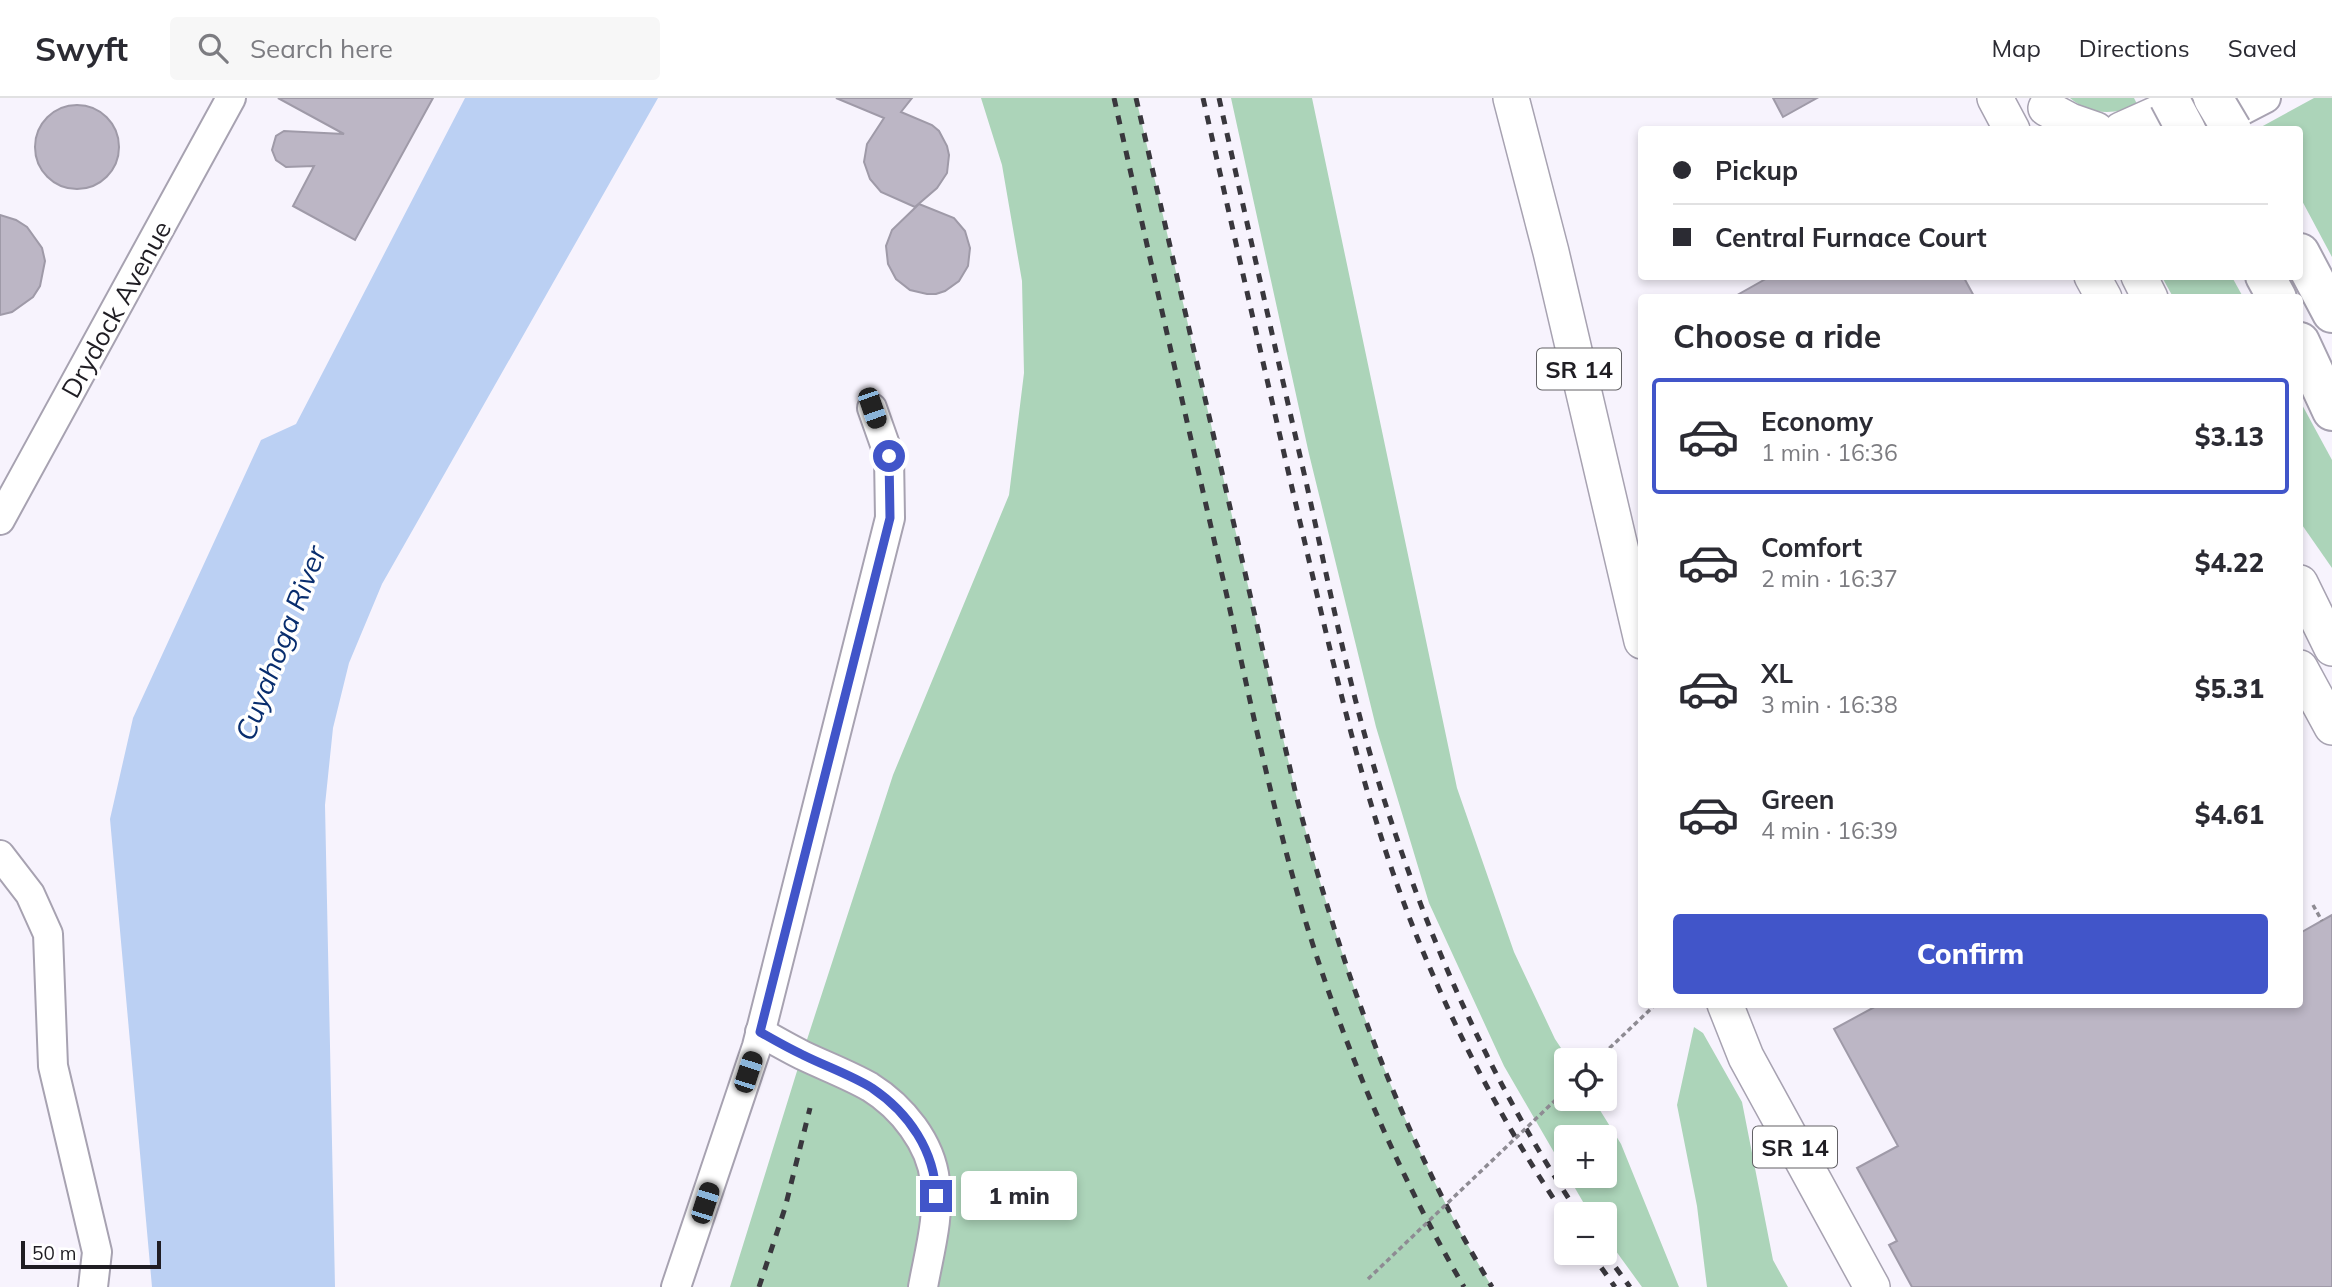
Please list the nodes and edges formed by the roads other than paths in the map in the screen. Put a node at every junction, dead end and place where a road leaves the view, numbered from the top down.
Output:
1 (231, 98) edge
2 (1511, 98) edge
3 (1995, 98) edge
4 (2169, 98) edge
5 (2205, 98) edge
6 (2216, 98) edge
7 (2266, 98) edge
8 (2048, 112) edge
9 (2010, 126) edge
10 (2084, 126) edge
11 (2130, 126) edge
12 (2164, 126) edge
13 (2184, 126) edge
14 (2213, 126) edge
15 (2231, 126) edge
16 (2303, 259) edge
17 (2332, 313) edge
18 (2303, 345) edge
19 (2303, 347) edge
20 (2332, 394) edge
21 (872, 408) dead end
22 (2332, 411) edge
23 (0, 520) edge
24 (1632, 553) edge
25 (2303, 567) edge
26 (2303, 589) edge
27 (2332, 602) edge
28 (1638, 606) edge
29 (2332, 648) edge
30 (2303, 674) edge
31 (2332, 727) edge
32 (0, 855) edge
33 (1727, 1008) edge
34 (760, 1032) junction
35 (93, 1287) edge
36 (676, 1287) edge
37 (923, 1287) edge
38 (1872, 1287) edge

1 - 23 street, Drydock Avenue
2 - 24 main road, SR 14
3 - 9 main road
4 - 13 highway, bridge
5 - 11 main road
6 - 12 street
6 - 15 highway, bridge
7 - 14 street
8 - 10 main road
16 - 17 highway
18 - 20 highway
19 - 22 highway
21 - 34 street
24 - 28 main road, SR 14
25 - 27 main road
26 - 29 main road
30 - 31 main road
32 - 35 street
33 - 38 main road, SR 14
34 - 36 street
34 - 37 street

